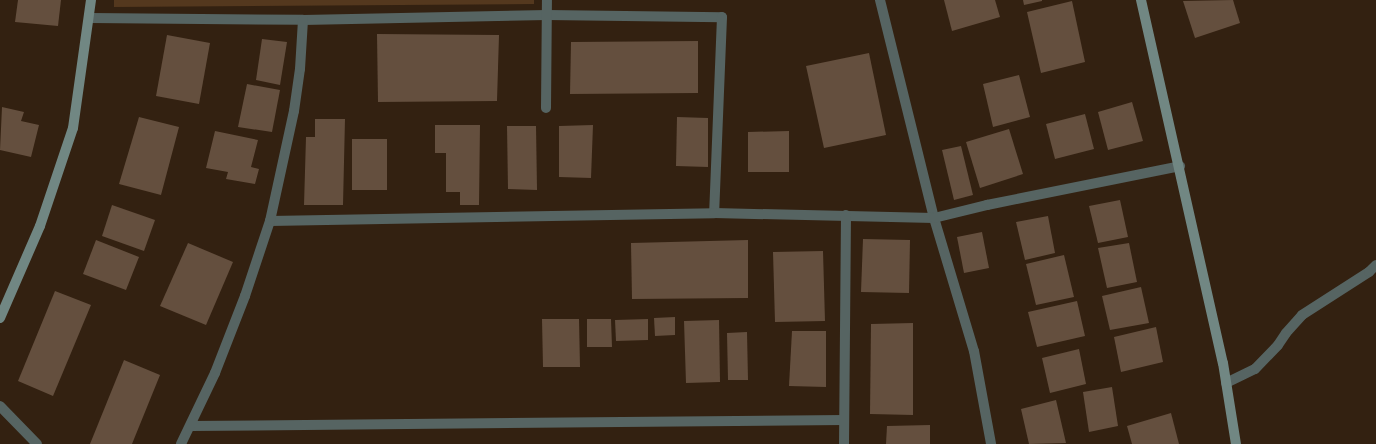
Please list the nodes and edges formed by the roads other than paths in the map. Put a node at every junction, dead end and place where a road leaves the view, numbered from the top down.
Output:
1 (91, 0) edge
2 (547, 0) edge
3 (880, 0) edge
4 (1142, 0) edge
5 (547, 15) junction
6 (90, 18) junction
7 (303, 20) junction
8 (546, 108) dead end
9 (1180, 166) junction
10 (714, 213) junction
11 (846, 215) junction
12 (934, 218) junction
13 (270, 221) junction
14 (1376, 265) edge
15 (0, 318) edge
16 (1226, 383) junction
17 (0, 406) edge
18 (844, 420) junction
19 (191, 426) junction
20 (37, 444) edge
21 (181, 444) edge
22 (844, 444) edge
23 (991, 444) edge
24 (1236, 444) edge

1 - 6 street
2 - 5 street
3 - 12 street
4 - 9 street
5 - 7 street
5 - 8 street
5 - 10 street
6 - 7 street
6 - 15 street
7 - 13 street
9 - 12 street
9 - 16 street
10 - 11 street
10 - 13 street
11 - 12 street
11 - 18 street
12 - 23 street
13 - 19 street
14 - 16 street
16 - 24 street
17 - 20 street
18 - 19 street
18 - 22 street
19 - 21 street

